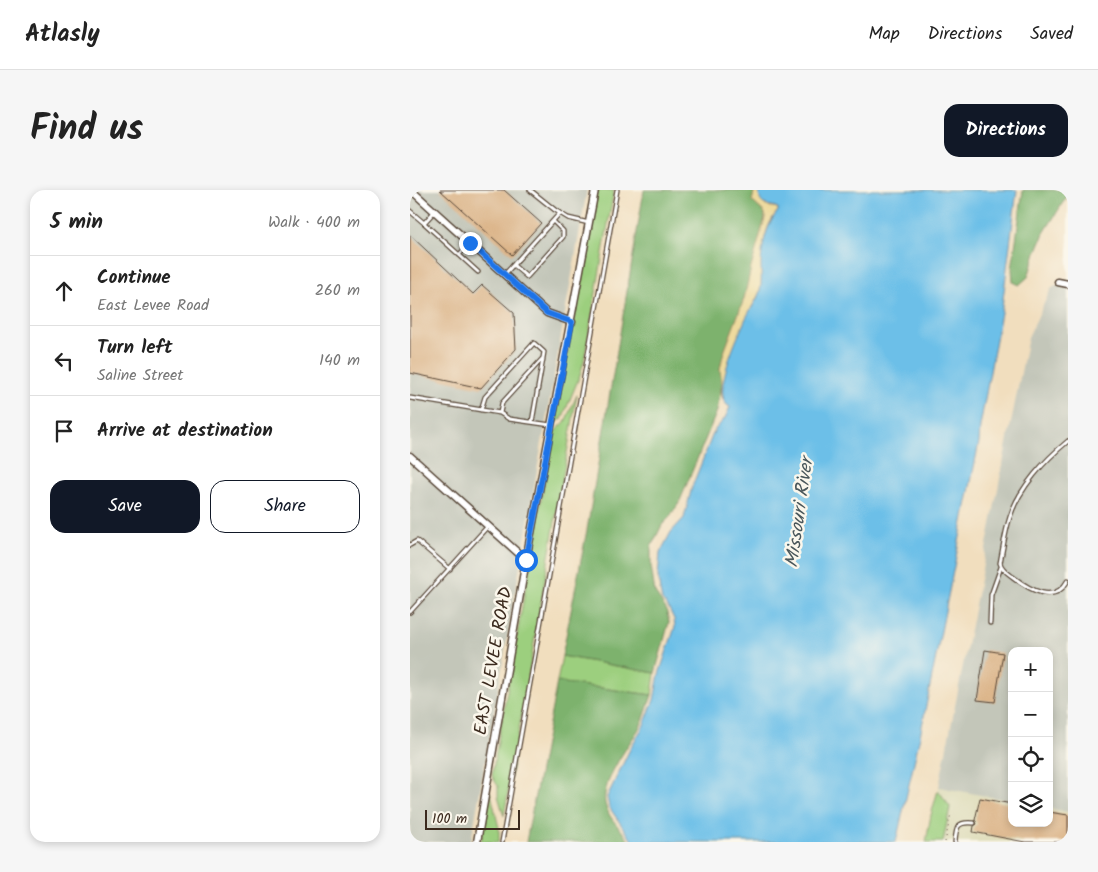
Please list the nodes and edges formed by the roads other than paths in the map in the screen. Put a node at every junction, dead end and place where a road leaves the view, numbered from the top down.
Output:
1 (410, 190) edge
2 (530, 190) edge
3 (596, 190) edge
4 (617, 190) edge
5 (410, 211) edge
6 (434, 211) junction
7 (560, 213) junction
8 (553, 221) junction
9 (424, 223) junction
10 (590, 223) junction
11 (470, 243) junction
12 (459, 255) junction
13 (513, 265) junction
14 (478, 272) dead end
15 (505, 275) junction
16 (1058, 282) dead end
17 (1068, 284) edge
18 (572, 322) junction
19 (543, 358) junction
20 (410, 398) edge
21 (481, 410) junction
22 (500, 413) junction
23 (532, 422) junction
24 (551, 425) junction
25 (1068, 441) edge
26 (410, 456) edge
27 (488, 526) junction
28 (410, 545) edge
29 (526, 560) junction
30 (1001, 566) junction
31 (450, 569) junction
32 (1068, 580) edge
33 (410, 612) edge
34 (990, 623) dead end
35 (974, 824) dead end
36 (477, 842) edge
37 (502, 842) edge
38 (955, 842) edge

1 - 6 street
2 - 7 lane
3 - 10 street, EAST LEVEE ROAD
4 - 37 lane
5 - 9 lane
6 - 9 lane
6 - 11 street
7 - 8 lane
7 - 10 lane
8 - 13 lane
8 - 13 lane
9 - 12 lane
10 - 18 street, EAST LEVEE ROAD
11 - 12 lane
11 - 15 street
12 - 14 lane
13 - 15 lane
15 - 18 street
16 - 17 street
18 - 24 street, EAST LEVEE ROAD
19 - 21 lane
19 - 22 lane
19 - 23 lane
20 - 21 lane
21 - 22 lane
22 - 23 lane
23 - 24 lane
24 - 29 street, EAST LEVEE ROAD
25 - 30 lane
26 - 27 street
27 - 29 street
27 - 31 lane
28 - 31 lane
29 - 36 street, EAST LEVEE ROAD
30 - 32 lane
30 - 34 lane
31 - 33 lane
35 - 38 lane

